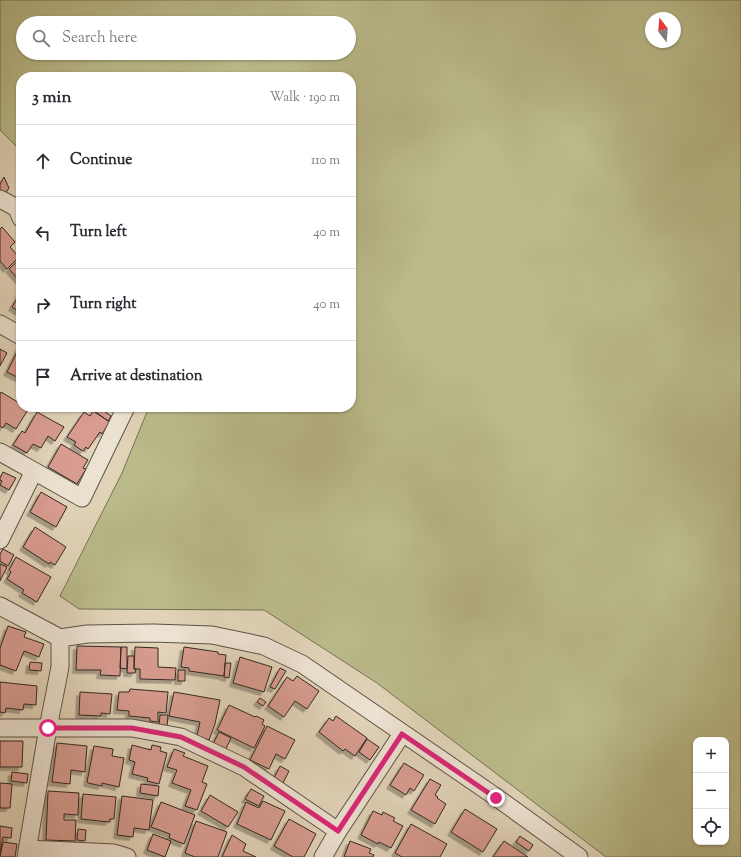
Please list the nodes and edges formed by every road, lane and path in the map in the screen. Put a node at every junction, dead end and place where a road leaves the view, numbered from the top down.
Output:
1 (0, 199) edge
2 (16, 207) edge
3 (0, 324) edge
4 (16, 333) edge
5 (124, 412) edge
6 (0, 452) edge
7 (34, 471) junction
8 (0, 540) edge
9 (0, 606) edge
10 (60, 638) junction
11 (0, 728) edge
12 (48, 728) junction
13 (402, 734) junction
14 (338, 831) junction
15 (27, 853) edge
16 (127, 857) edge
17 (323, 857) edge
18 (579, 857) edge

1 - 2 street
3 - 4 street
5 - 7 street
6 - 7 street
7 - 8 street
9 - 10 street
10 - 12 street
10 - 13 street
11 - 12 street
12 - 14 street
12 - 15 street
13 - 14 street
13 - 18 street
14 - 17 street
15 - 16 street

